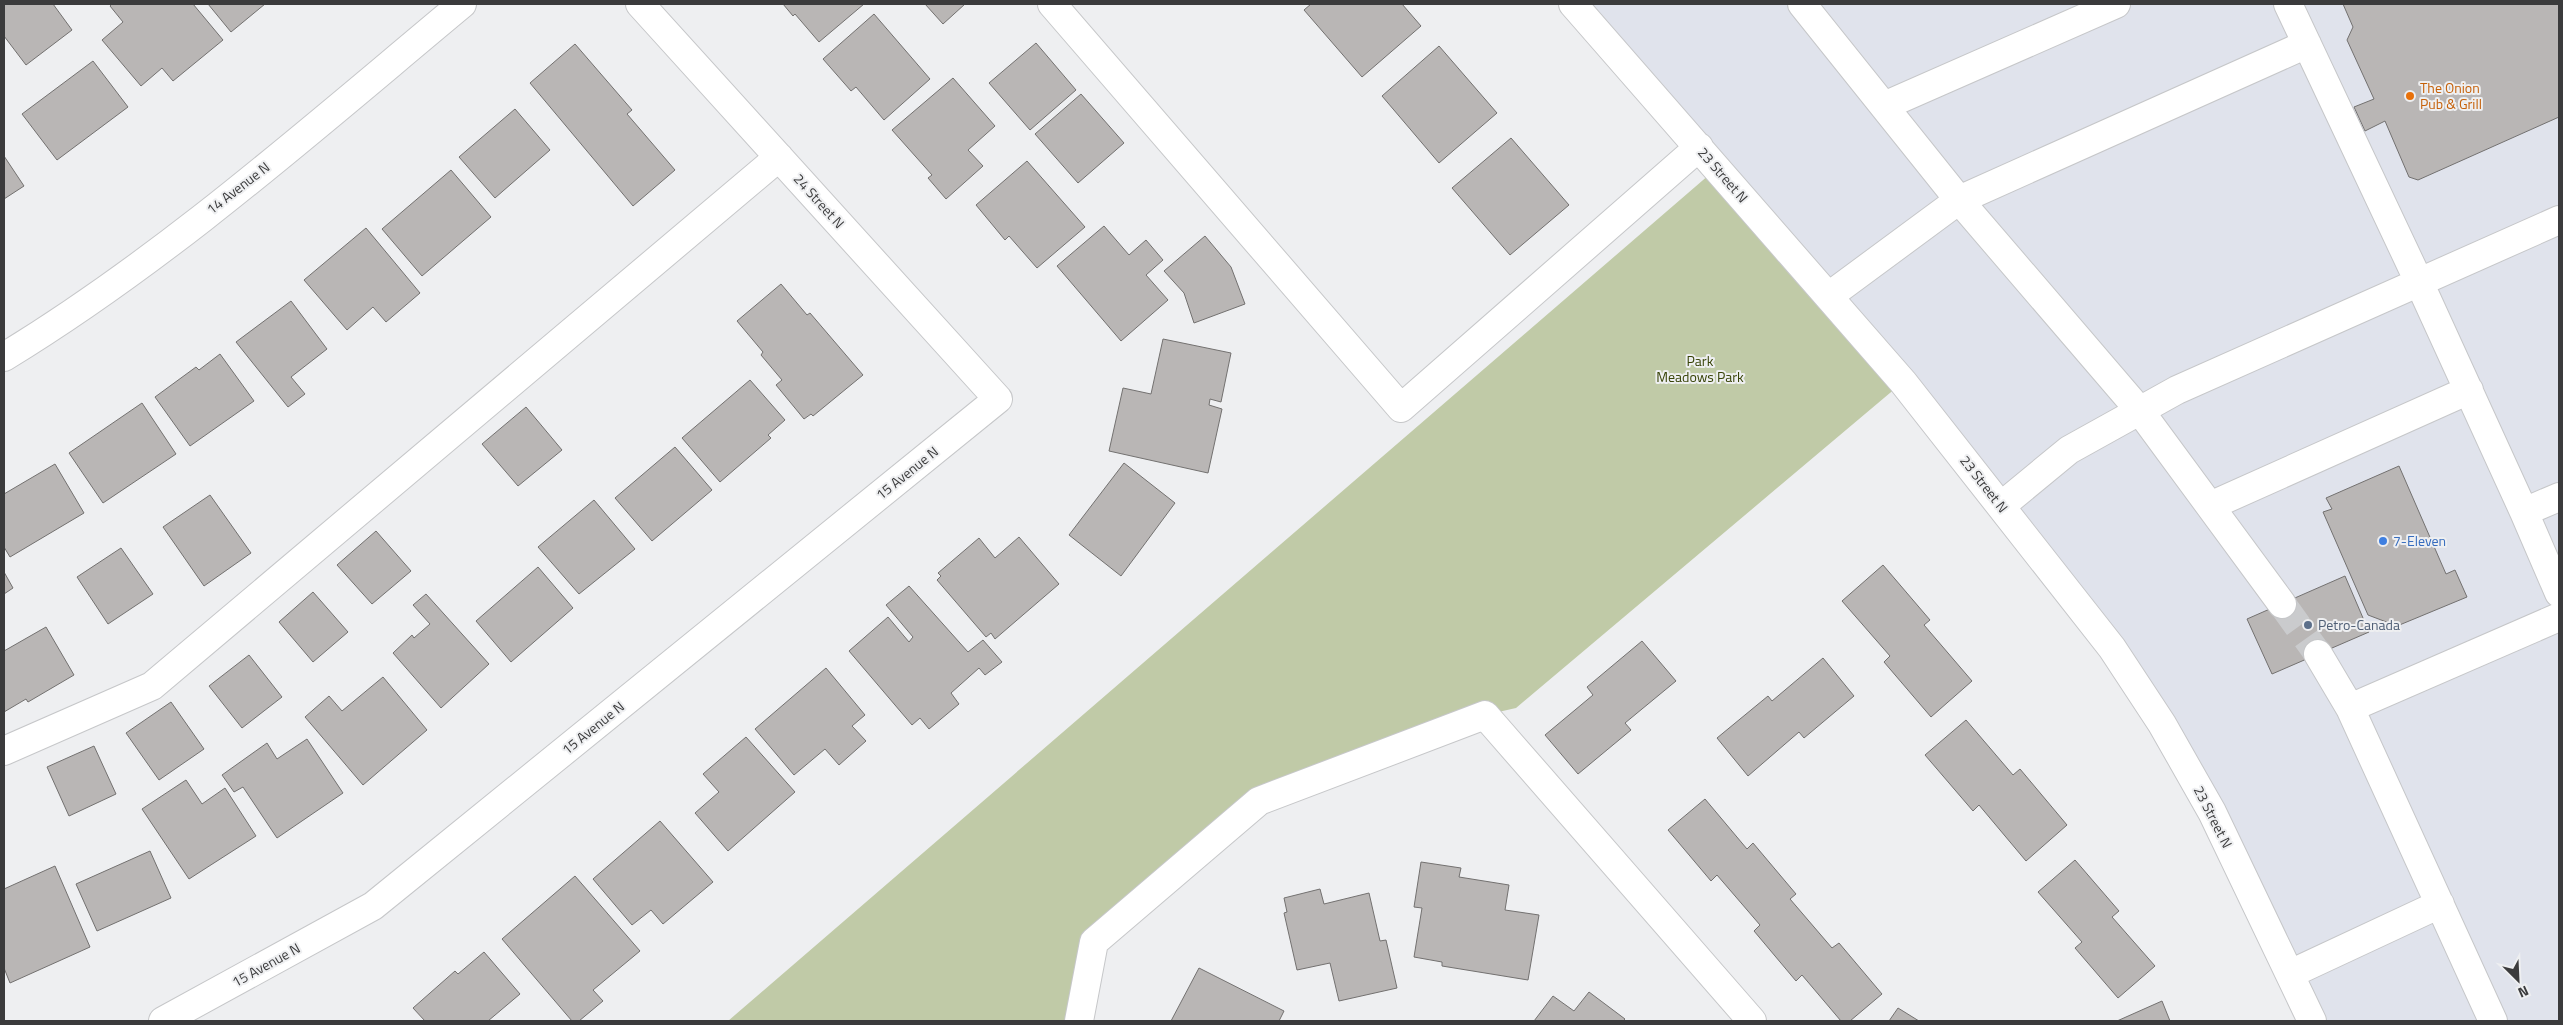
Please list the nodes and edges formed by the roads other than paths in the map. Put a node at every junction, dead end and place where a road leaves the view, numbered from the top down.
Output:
1 (462, 4) edge
2 (640, 4) edge
3 (1052, 4) edge
4 (1573, 4) edge
5 (1802, 4) edge
6 (2116, 4) edge
7 (2288, 4) edge
8 (2075, 12) edge
9 (2307, 44) junction
10 (1884, 106) junction
11 (1699, 147) junction
12 (778, 157) junction
13 (1959, 200) junction
14 (2559, 220) edge
15 (2419, 282) junction
16 (1829, 296) junction
17 (4, 357) edge
18 (2469, 390) junction
19 (998, 399) joint
20 (2140, 411) junction
21 (2559, 497) edge
22 (2001, 506) junction
23 (2210, 506) junction
24 (2524, 512) junction
25 (2559, 593) edge
26 (2282, 604) tunnel mouth
27 (2559, 617) edge
28 (2318, 654) tunnel mouth
29 (2350, 708) junction
30 (4, 751) edge
31 (2440, 904) junction
32 (2290, 974) junction
33 (163, 1021) edge
34 (1079, 1021) edge
35 (1752, 1021) edge
36 (2312, 1021) edge
37 (2493, 1021) edge

1 - 17 street, 14 Avenue N
2 - 12 street, 24 Street N
3 - 11 street
4 - 11 street, 23 Street N
5 - 10 street
6 - 8 street
7 - 9 street
8 - 10 street
9 - 13 street
9 - 15 street
10 - 13 street
11 - 16 street, 23 Street N
12 - 19 street, 24 Street N
12 - 30 street
13 - 16 street
13 - 20 street
14 - 15 street
15 - 18 street
15 - 20 street
16 - 22 street, 23 Street N
18 - 23 street
18 - 24 street
19 - 33 street, 15 Avenue N
20 - 22 street
20 - 23 street
21 - 24 street
22 - 32 street, 23 Street N
23 - 26 street
24 - 25 street
27 - 29 street
28 - 29 street
29 - 31 street
31 - 32 street
31 - 37 street
32 - 36 street, 23 Street N
34 - 35 street

